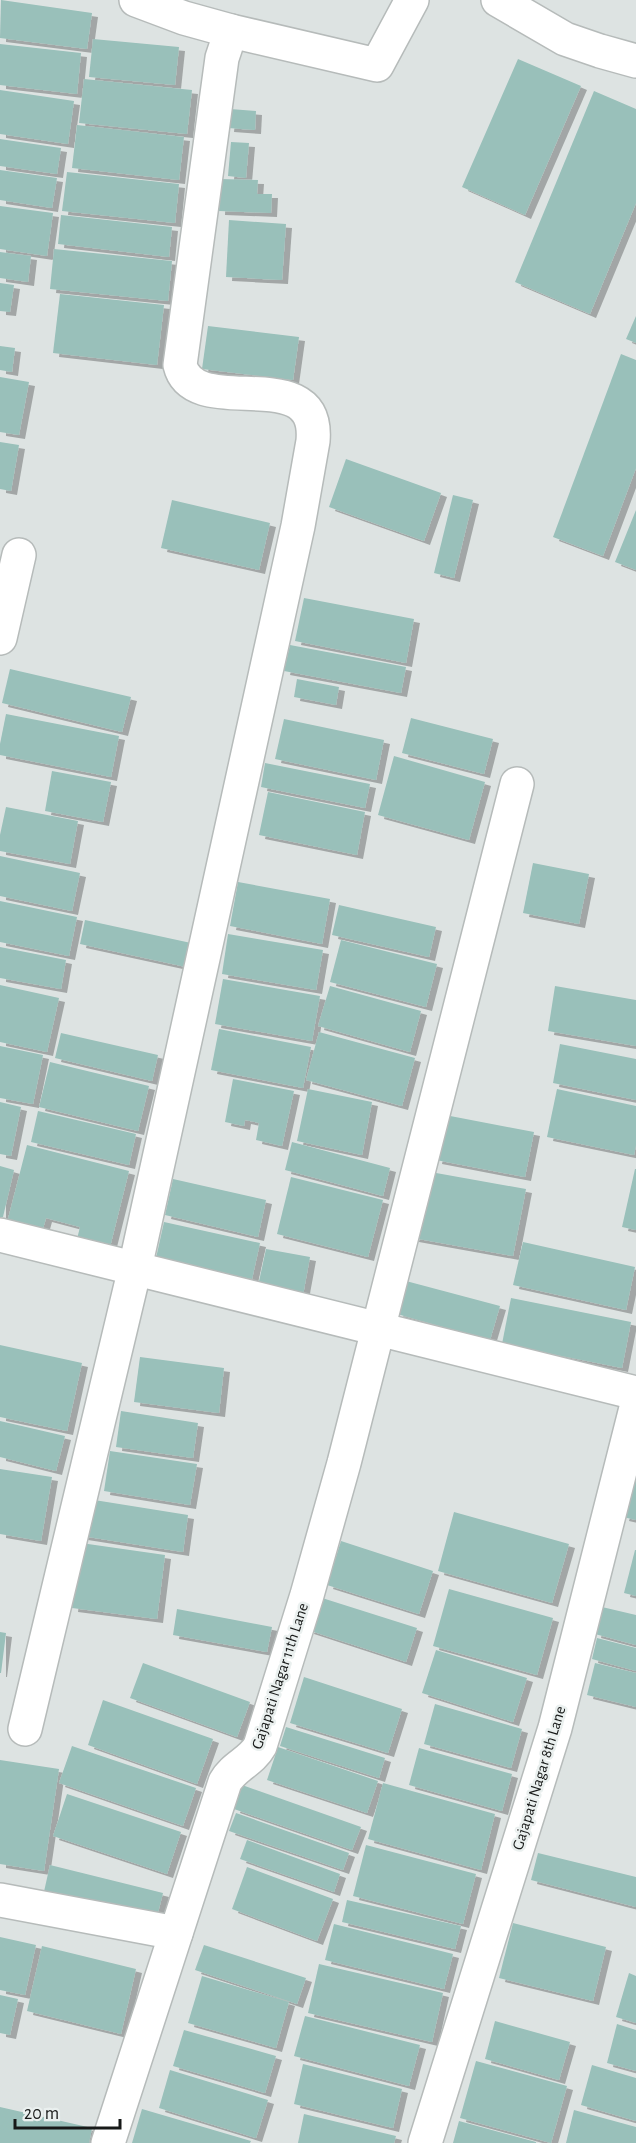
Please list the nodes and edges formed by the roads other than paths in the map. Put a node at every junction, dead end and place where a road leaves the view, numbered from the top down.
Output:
1 (136, 0) edge
2 (412, 0) edge
3 (498, 0) edge
4 (231, 31) junction
5 (636, 61) edge
6 (19, 555) dead end
7 (0, 638) edge
8 (517, 784) dead end
9 (0, 1235) edge
10 (135, 1268) junction
11 (377, 1330) junction
12 (636, 1393) edge
13 (636, 1408) edge
14 (25, 1729) dead end
15 (0, 1900) edge
16 (176, 1933) junction
17 (108, 2143) edge
18 (425, 2143) edge

1 - 4 street
2 - 4 street
3 - 5 street
4 - 10 street
6 - 7 street
8 - 11 street, Gajapati Nagar 11th Lane
9 - 10 street
10 - 11 street
10 - 14 street
11 - 12 street
11 - 16 street, Gajapati Nagar 11th Lane
13 - 18 street, Gajapati Nagar 8th Lane
15 - 16 street
16 - 17 street, Gajapati Nagar 11th Lane

